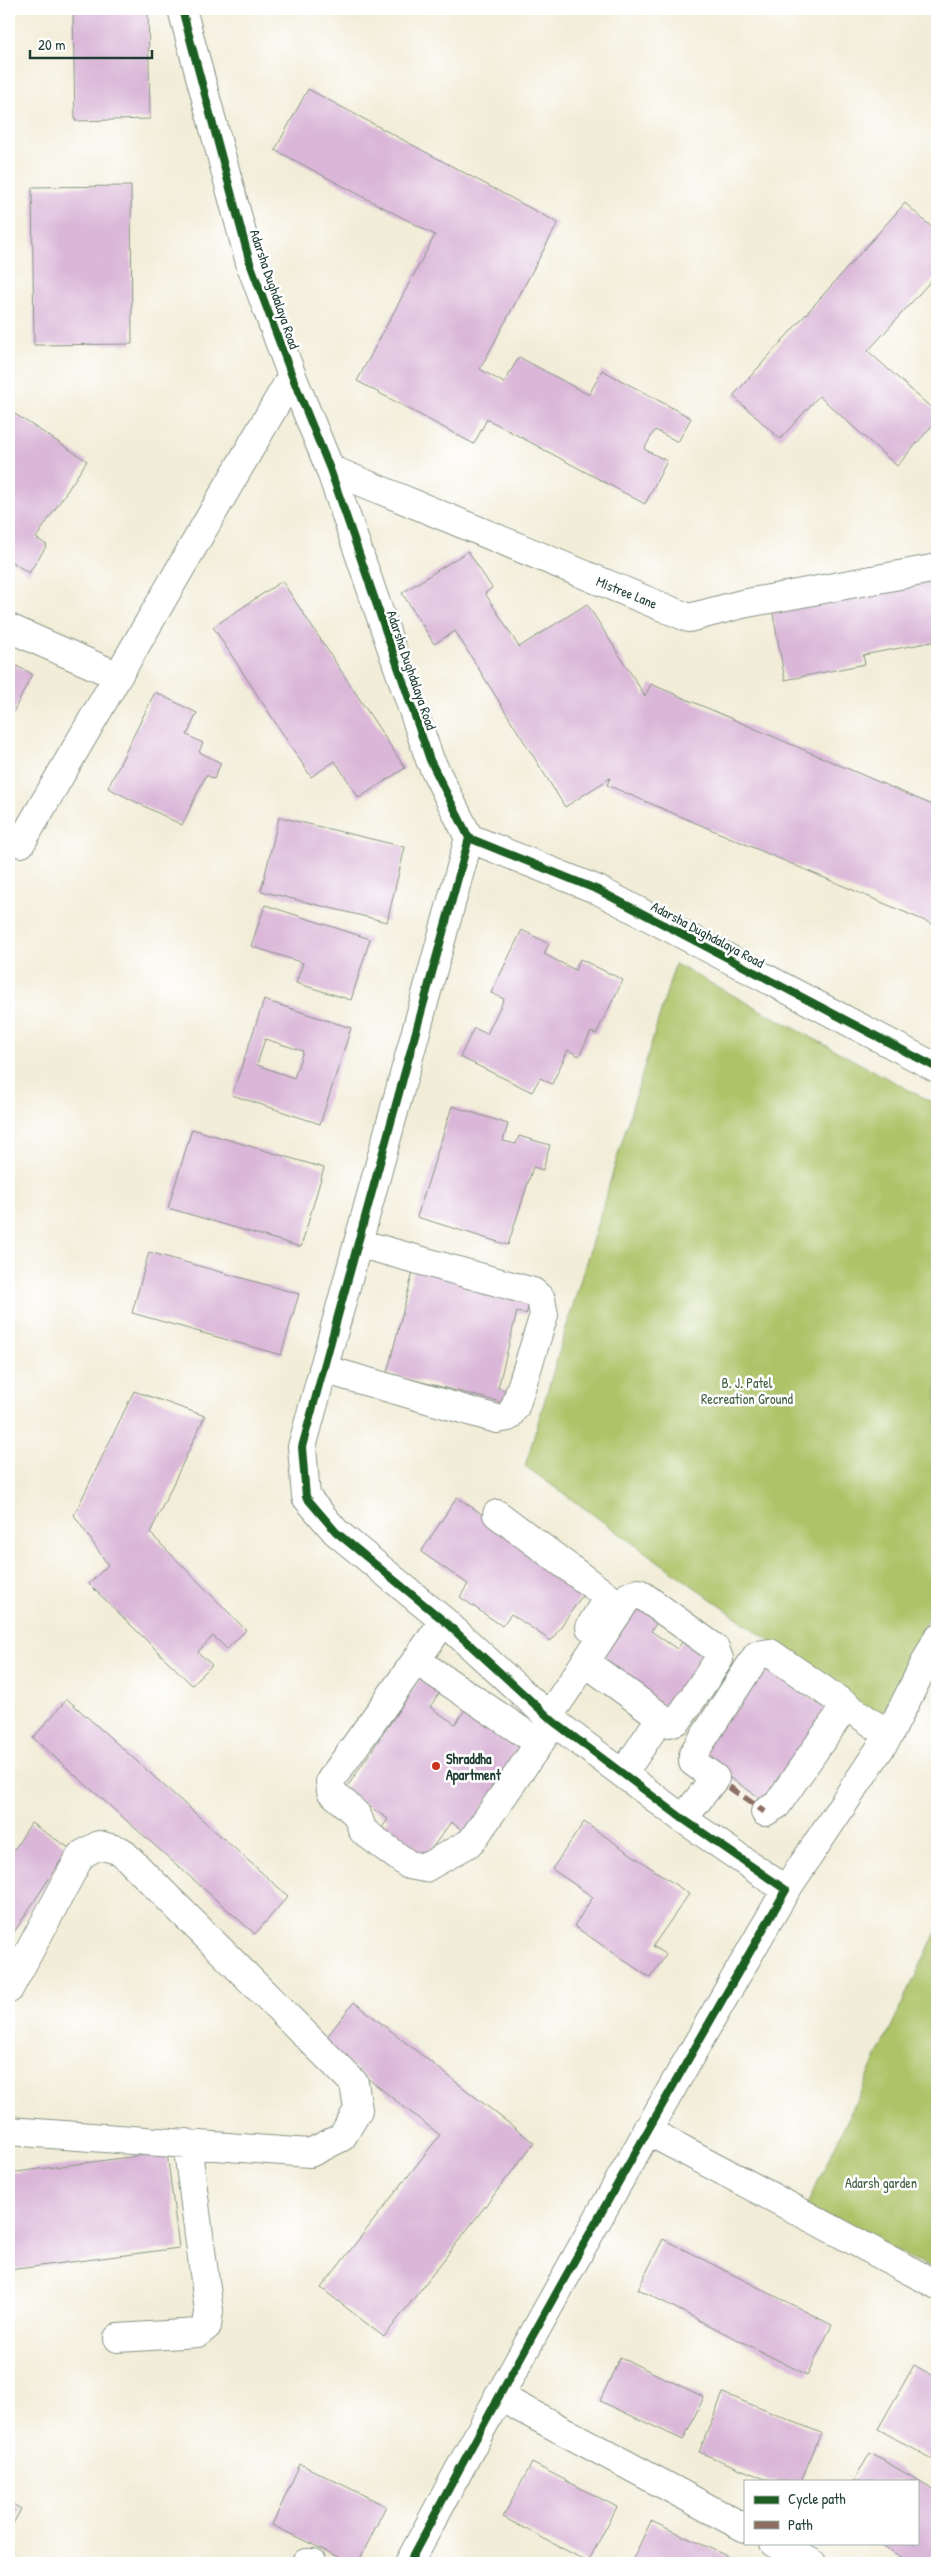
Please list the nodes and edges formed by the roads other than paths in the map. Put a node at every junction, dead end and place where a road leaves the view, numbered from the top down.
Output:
1 (182, 9) edge
2 (292, 376) junction
3 (330, 469) junction
4 (937, 568) edge
5 (9, 628) edge
6 (118, 676) junction
7 (470, 838) junction
8 (21, 843) dead end
9 (937, 1068) edge
10 (358, 1244) junction
11 (323, 1369) junction
12 (497, 1514) dead end
13 (444, 1620) junction
14 (937, 1639) edge
15 (417, 1660) junction
16 (585, 1662) junction
17 (846, 1705) junction
18 (661, 1717) junction
19 (546, 1723) junction
20 (889, 1735) junction
21 (623, 1774) junction
22 (765, 1812) dead end
23 (683, 1819) junction
24 (786, 1890) junction
25 (9, 1988) edge
26 (646, 2130) junction
27 (9, 2131) edge
28 (187, 2143) junction
29 (937, 2285) edge
30 (118, 2338) dead end
31 (498, 2396) junction
32 (744, 2527) edge
33 (776, 2544) edge
34 (306, 2563) edge
35 (313, 2563) edge
36 (409, 2563) edge
37 (812, 2563) edge

1 - 2 street, Adarsha Dughdalaya Road
2 - 3 street, Adarsha Dughdalaya Road
2 - 6 street
3 - 4 street, Mistree Lane
3 - 7 street, Adarsha Dughdalaya Road
5 - 6 street
6 - 8 street
7 - 9 street, Adarsha Dughdalaya Road
7 - 10 street
10 - 11 street
10 - 11 street
11 - 13 street
12 - 19 street
13 - 15 street
13 - 19 street
14 - 20 street
15 - 19 street
15 - 19 street
16 - 18 street
16 - 18 street
16 - 19 street
17 - 20 street
17 - 22 street
17 - 23 street
18 - 21 street
19 - 21 street
20 - 24 street
21 - 23 street
23 - 24 street
24 - 26 street
25 - 28 street
26 - 29 street
26 - 31 street
27 - 28 street
28 - 30 street
31 - 32 street
31 - 36 street
33 - 37 street
34 - 35 street

